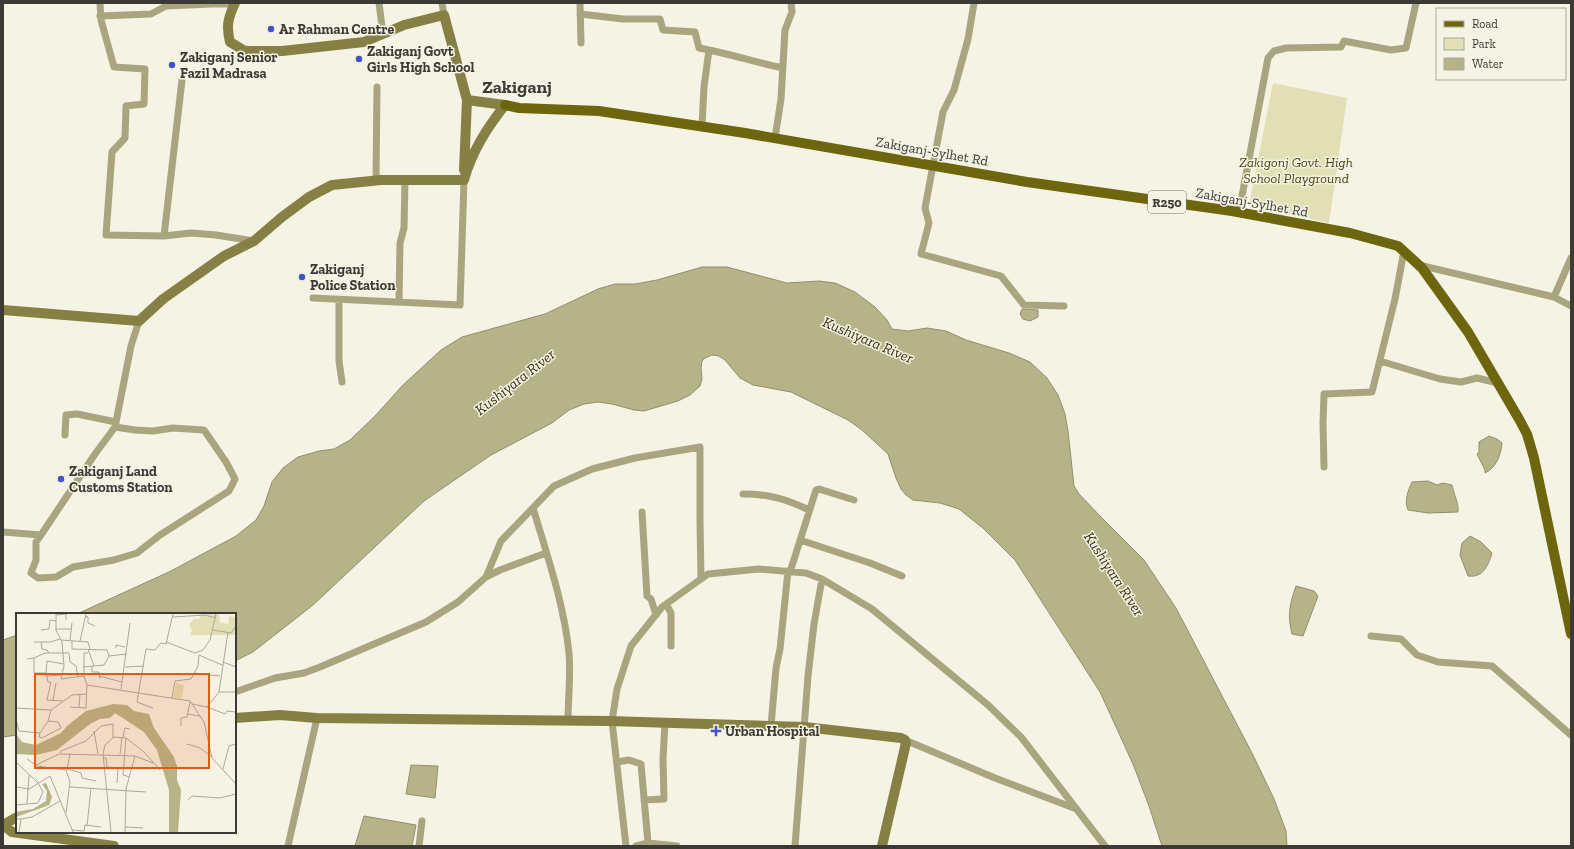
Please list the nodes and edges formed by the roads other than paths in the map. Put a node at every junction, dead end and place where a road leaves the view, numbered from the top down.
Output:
1 (100, 3) edge
2 (379, 3) edge
3 (442, 3) edge
4 (580, 3) edge
5 (792, 3) edge
6 (974, 3) edge
7 (1416, 3) edge
8 (235, 4) edge
9 (580, 14) junction
10 (444, 15) junction
11 (100, 16) junction
12 (383, 34) junction
13 (581, 43) dead end
14 (709, 50) junction
15 (782, 68) junction
16 (182, 80) dead end
17 (377, 87) dead end
18 (467, 100) junction
19 (505, 105) junction
20 (702, 126) junction
21 (775, 138) junction
22 (933, 165) junction
23 (376, 180) junction
24 (405, 180) junction
25 (464, 180) junction
26 (1239, 212) junction
27 (164, 236) junction
28 (254, 241) junction
29 (1404, 251) junction
30 (1571, 258) edge
31 (1419, 265) junction
32 (1554, 297) junction
33 (313, 298) dead end
34 (339, 300) junction
35 (399, 301) junction
36 (1064, 306) dead end
37 (1571, 306) edge
38 (3, 310) edge
39 (139, 321) junction
40 (1380, 361) junction
41 (342, 382) dead end
42 (1498, 383) junction
43 (115, 425) junction
44 (64, 435) dead end
45 (1324, 467) dead end
46 (743, 494) dead end
47 (854, 500) dead end
48 (533, 508) junction
49 (809, 510) junction
50 (642, 512) dead end
51 (3, 532) edge
52 (41, 535) junction
53 (800, 540) junction
54 (546, 553) junction
55 (789, 571) junction
56 (902, 576) dead end
57 (486, 577) junction
58 (701, 579) junction
59 (822, 580) junction
60 (666, 604) junction
61 (656, 614) junction
62 (1571, 634) edge
63 (1371, 636) dead end
64 (671, 646) dead end
65 (236, 692) edge
66 (236, 718) edge
67 (317, 718) junction
68 (568, 721) junction
69 (612, 721) junction
70 (665, 723) junction
71 (771, 726) junction
72 (805, 727) junction
73 (1571, 735) edge
74 (905, 740) junction
75 (617, 762) junction
76 (644, 800) junction
77 (1075, 808) junction
78 (16, 818) edge
79 (422, 821) dead end
80 (3, 825) edge
81 (16, 833) edge
82 (19, 833) edge
83 (648, 843) junction
84 (114, 846) edge
85 (288, 846) edge
86 (419, 846) edge
87 (626, 846) edge
88 (636, 846) edge
89 (677, 846) edge
90 (795, 846) edge
91 (882, 846) edge
92 (1105, 846) edge

1 - 11 street
2 - 12 street
3 - 10 street
4 - 9 street
5 - 15 street
6 - 22 street
7 - 26 street
8 - 11 street
8 - 12 street
9 - 13 street
9 - 14 street
10 - 12 street
10 - 18 street
11 - 27 street
14 - 15 street
14 - 20 street
15 - 21 street
16 - 27 street
17 - 23 street
18 - 19 street
18 - 25 street
19 - 20 main road, Zakiganj-Sylhet Rd / R250
19 - 25 street
20 - 21 main road, Zakiganj-Sylhet Rd / R250
21 - 22 main road, Zakiganj-Sylhet Rd / R250
22 - 26 main road, Zakiganj-Sylhet Rd / R250
22 - 36 street
23 - 24 street
23 - 28 street
24 - 25 street
24 - 35 street
25 - 35 street
26 - 29 main road, Zakiganj-Sylhet Rd / R250
27 - 28 street
28 - 39 street
29 - 31 main road, Zakiganj-Sylhet Rd / R250
29 - 40 street
30 - 32 street
31 - 32 street
31 - 42 main road, Zakiganj-Sylhet Rd / R250
32 - 37 street
33 - 34 street
34 - 35 street
34 - 41 street
38 - 39 street
39 - 43 street
40 - 42 street
40 - 45 street
42 - 62 main road, Zakiganj-Sylhet Rd / R250
43 - 44 street
43 - 52 street
43 - 52 street
46 - 49 street
47 - 49 street
48 - 54 street
48 - 57 street
48 - 58 street
49 - 53 street
50 - 61 street
51 - 52 street
53 - 55 street
53 - 56 street
54 - 57 street
54 - 68 street
55 - 58 street
55 - 59 street
55 - 71 street
57 - 65 street
58 - 60 street
59 - 72 street
59 - 77 street
60 - 61 street
60 - 64 street
61 - 69 street
63 - 73 street
66 - 67 street
67 - 68 street
67 - 85 street
68 - 69 street
69 - 70 street
69 - 75 street
70 - 71 street
70 - 76 street
71 - 72 street
72 - 74 street
72 - 90 street
74 - 77 street
74 - 91 street
75 - 76 street
75 - 87 street
76 - 83 street
77 - 92 street
78 - 80 street
79 - 86 street
80 - 81 street
82 - 84 street
83 - 88 street
83 - 89 street

